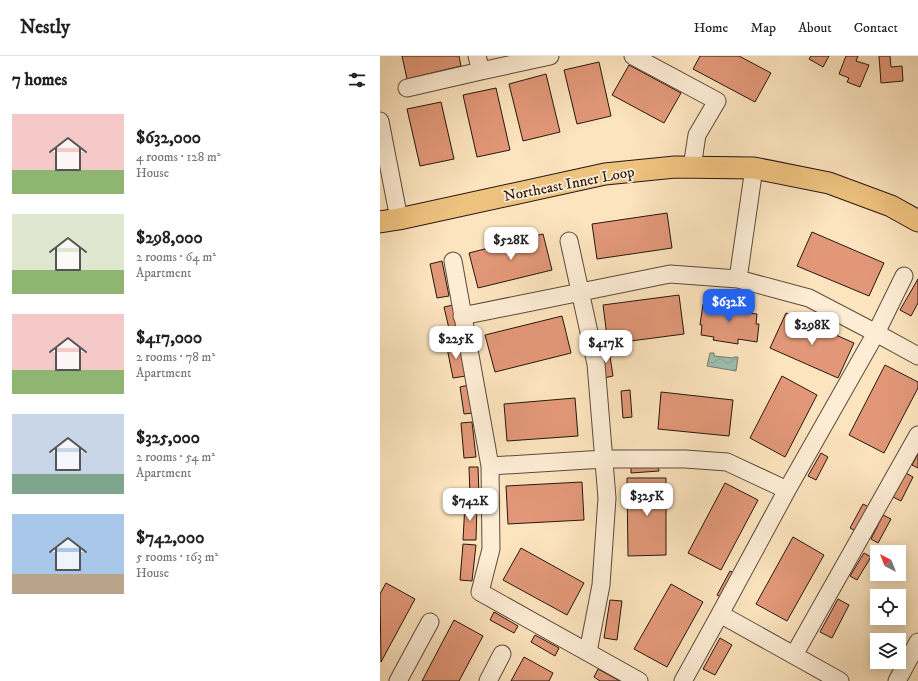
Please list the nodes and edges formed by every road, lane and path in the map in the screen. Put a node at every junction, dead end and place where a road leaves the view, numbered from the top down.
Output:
1 (550, 56) edge
2 (634, 56) edge
3 (479, 64) edge
4 (407, 88) dead end
5 (380, 121) edge
6 (692, 167) junction
7 (754, 168) junction
8 (390, 220) edge
9 (918, 221) edge
10 (569, 241) dead end
11 (453, 261) dead end
12 (904, 276) dead end
13 (738, 279) junction
14 (580, 292) junction
15 (462, 316) junction
16 (876, 333) junction
17 (918, 356) edge
18 (918, 434) edge
19 (604, 459) junction
20 (490, 466) junction
21 (787, 490) junction
22 (720, 614) junction
23 (430, 622) dead end
24 (918, 642) edge
25 (588, 652) junction
26 (502, 654) dead end
27 (794, 655) junction
28 (398, 681) edge
29 (488, 681) edge
30 (638, 681) edge
31 (683, 681) edge
32 (840, 681) edge
33 (897, 681) edge

1 - 3 street
2 - 6 street
3 - 4 street
5 - 8 street
6 - 7 main road, Northeast Inner Loop
6 - 8 main road, Northeast Inner Loop
7 - 9 main road, Northeast Inner Loop
7 - 13 street
10 - 14 street
11 - 15 street
12 - 16 street
13 - 14 street
13 - 16 street
14 - 15 street
14 - 19 street
15 - 20 street
16 - 17 street
16 - 21 street
18 - 27 street
19 - 20 street
19 - 21 street
19 - 25 street
20 - 25 street
21 - 22 street
22 - 27 street
22 - 31 street
23 - 28 street
24 - 33 street
25 - 30 street
26 - 29 street
27 - 32 street

